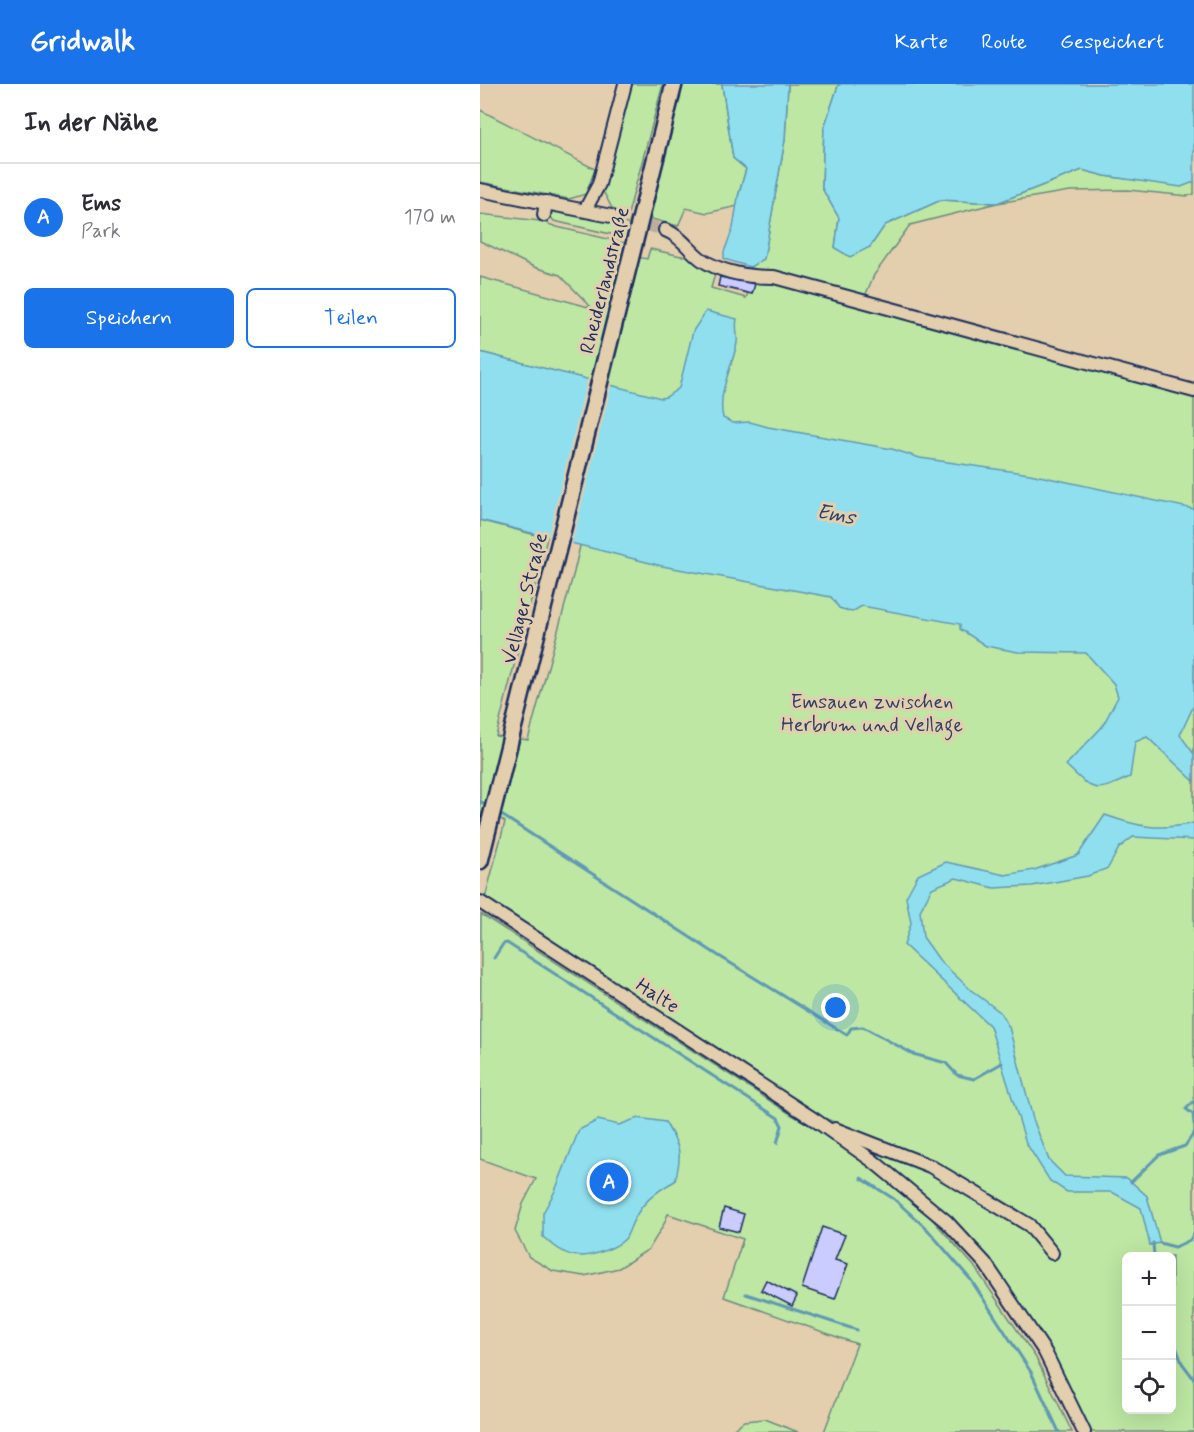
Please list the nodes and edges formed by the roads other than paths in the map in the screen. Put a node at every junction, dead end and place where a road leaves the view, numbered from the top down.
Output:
1 (625, 84) edge
2 (674, 84) edge
3 (480, 190) edge
4 (546, 202) junction
5 (585, 210) junction
6 (544, 215) dead end
7 (611, 216) tunnel mouth
8 (665, 230) tunnel mouth
9 (1194, 391) edge
10 (574, 485) joint
11 (482, 854) edge
12 (480, 902) edge
13 (815, 1120) junction
14 (1052, 1253) dead end
15 (1084, 1432) edge

1 - 5 street
2 - 10 main road, Rheiderlandstraße
3 - 4 street
4 - 5 street
4 - 6 street
5 - 7 street
8 - 9 street
10 - 11 main road, Vellager Straße
12 - 13 street, Halte
13 - 14 street
13 - 15 street

